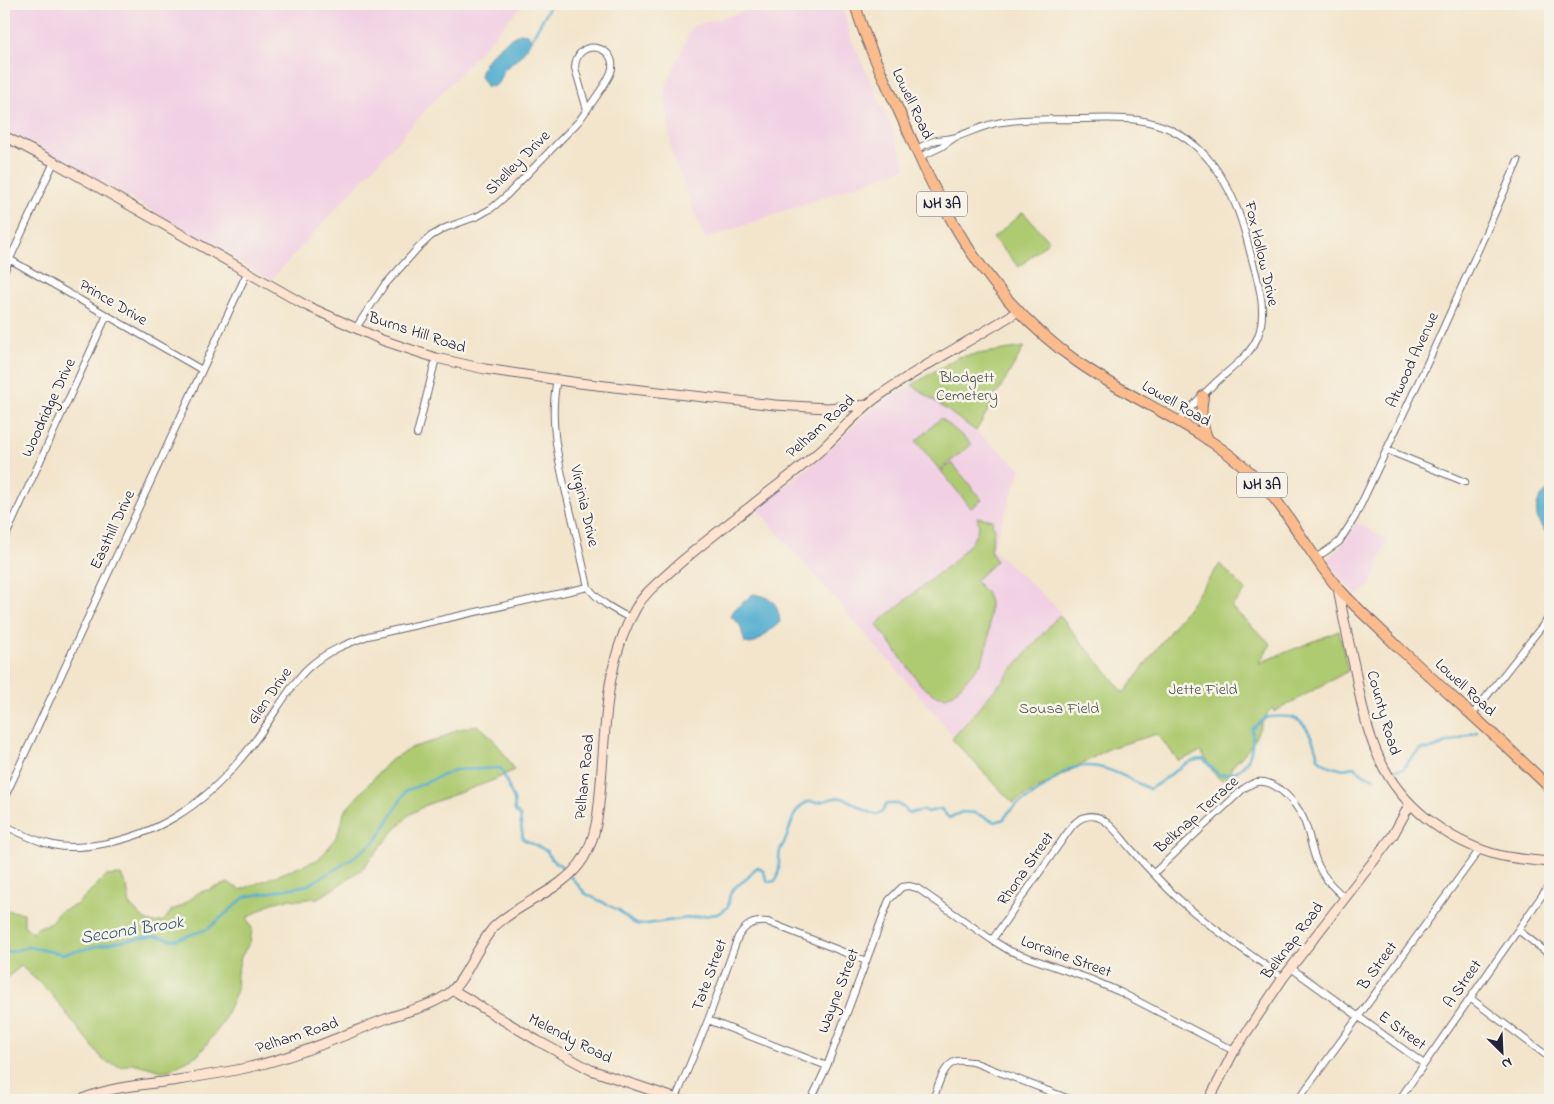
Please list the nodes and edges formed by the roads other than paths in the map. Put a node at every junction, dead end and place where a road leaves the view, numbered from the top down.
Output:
1 (855, 4) edge
2 (586, 110) junction
3 (4, 136) edge
4 (918, 153) junction
5 (1518, 161) dead end
6 (54, 162) junction
7 (10, 259) junction
8 (4, 272) edge
9 (247, 273) junction
10 (1018, 311) junction
11 (107, 315) junction
12 (356, 328) junction
13 (436, 358) junction
14 (202, 370) junction
15 (557, 379) junction
16 (1203, 396) junction
17 (867, 405) junction
18 (1178, 421) junction
19 (417, 434) dead end
20 (1208, 440) junction
21 (1387, 450) junction
22 (1465, 482) dead end
23 (4, 540) edge
24 (1316, 558) junction
25 (588, 587) junction
26 (1338, 587) junction
27 (1550, 616) edge
28 (630, 618) junction
29 (1472, 715) junction
30 (1550, 788) edge
31 (4, 799) edge
32 (1410, 804) junction
33 (4, 825) edge
34 (1480, 849) junction
35 (1550, 862) edge
36 (1154, 872) junction
37 (1550, 884) edge
38 (895, 893) joint
39 (1344, 898) junction
40 (1518, 930) junction
41 (992, 940) junction
42 (1550, 955) edge
43 (866, 961) junction
44 (1291, 968) junction
45 (1283, 978) junction
46 (453, 990) junction
47 (1470, 998) junction
48 (1359, 1016) junction
49 (708, 1020) junction
50 (1234, 1051) junction
51 (1550, 1058) edge
52 (1424, 1064) junction
53 (827, 1066) junction
54 (678, 1099) edge
55 (80, 1100) edge
56 (811, 1100) edge
57 (933, 1100) edge
58 (1072, 1100) edge
59 (1209, 1100) edge
60 (1298, 1100) edge
61 (1399, 1100) edge

1 - 4 main road, Lowell Road / NH 3A
2 - 2 street, Shelley Drive
2 - 12 street, Shelley Drive
3 - 6 street, Burns Hill Road
4 - 10 main road, Lowell Road / NH 3A
4 - 16 street, Fox Hollow Drive
5 - 21 street, Atwood Avenue
6 - 7 street
6 - 9 street, Burns Hill Road
7 - 8 street
7 - 11 street, Prince Drive
9 - 12 street, Burns Hill Road
9 - 14 street, Easthill Drive
10 - 17 street, Pelham Road
10 - 18 main road, Lowell Road / NH 3A
11 - 14 street, Prince Drive
11 - 23 street, Woodridge Drive
12 - 13 street, Burns Hill Road
13 - 15 street, Burns Hill Road
13 - 19 street
14 - 31 street, Easthill Drive
15 - 17 street, Burns Hill Road
15 - 25 street, Virginia Drive
16 - 18 street, Fox Hollow Drive
16 - 20 main road
17 - 28 street, Pelham Road
18 - 20 main road, Lowell Road / NH 3A
20 - 24 main road, Lowell Road / NH 3A
21 - 22 street
21 - 24 street, Atwood Avenue
24 - 26 main road, Lowell Road / NH 3A
25 - 28 street
25 - 33 street, Glen Drive
26 - 29 main road, Lowell Road / NH 3A
26 - 32 street, County Road
27 - 29 street
28 - 46 street, Pelham Road
29 - 30 main road, Lowell Road / NH 3A
32 - 34 street, County Road
32 - 39 street, Belknap Road
34 - 35 street, County Road
34 - 48 street, B Street
36 - 39 street, Belknap Terrace
36 - 41 street, Rhona Street
36 - 45 street
37 - 40 street, A Street
38 - 41 street, Lorraine Street
38 - 43 street, Wayne Street
39 - 44 street, Belknap Road
40 - 42 street
40 - 47 street, A Street
41 - 50 street, Lorraine Street
43 - 49 street, Tate Street
43 - 53 street, Wayne Street
44 - 45 street, Belknap Road
44 - 48 street, E Street
45 - 50 street, Belknap Road
46 - 54 street, Melendy Road
46 - 55 street, Pelham Road
47 - 51 street
47 - 52 street, A Street
48 - 52 street, E Street
48 - 60 street, B Street
49 - 53 street
49 - 54 street, Tate Street
50 - 59 street, Belknap Road
52 - 61 street, A Street
53 - 56 street, Wayne Street
57 - 58 street

